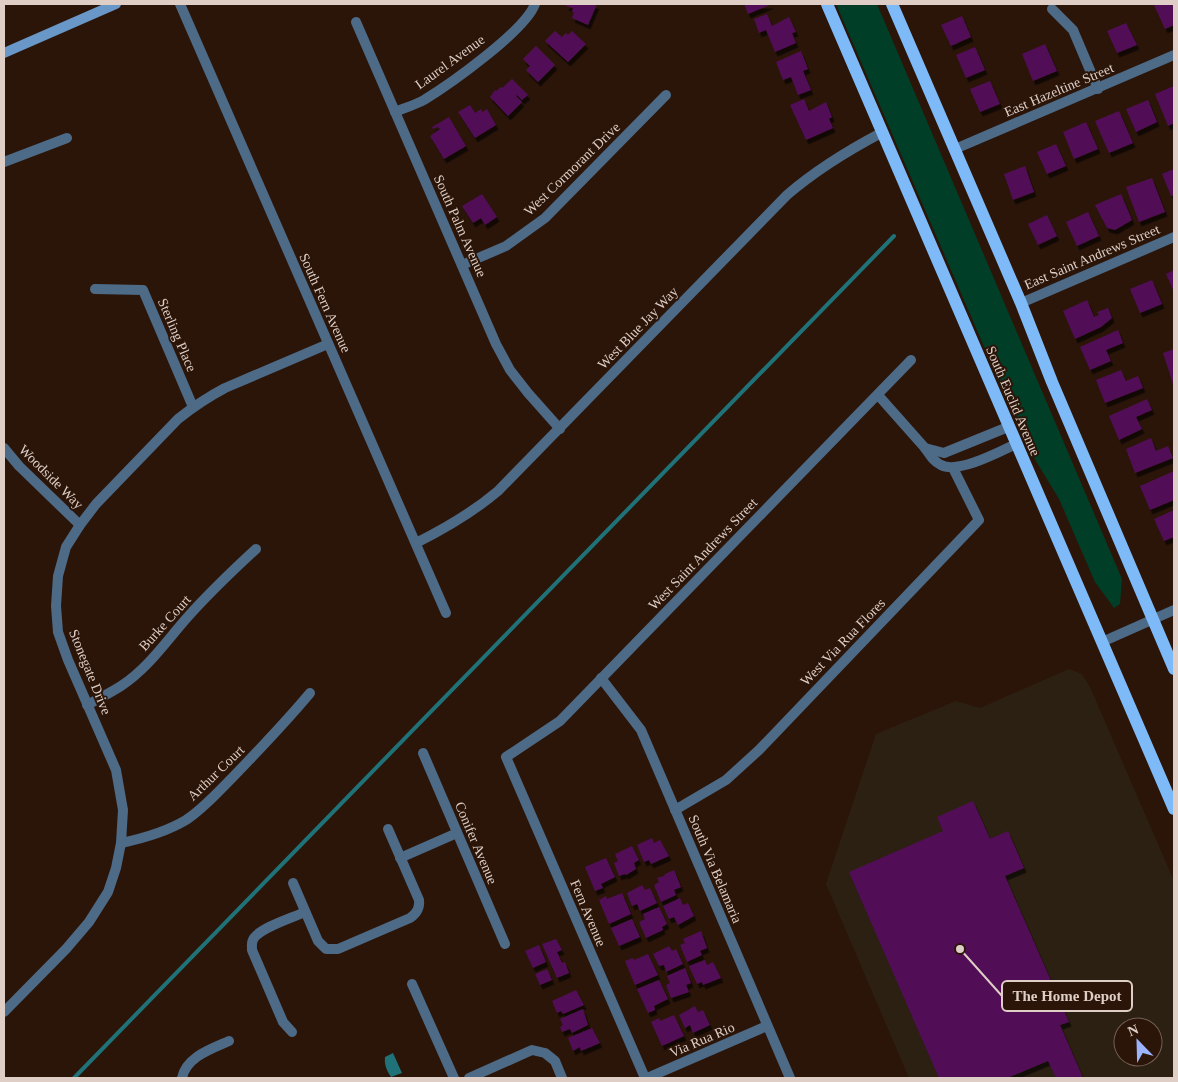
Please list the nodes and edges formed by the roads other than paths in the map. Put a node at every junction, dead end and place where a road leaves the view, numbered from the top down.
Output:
1 (116, 4) edge
2 (180, 4) edge
3 (535, 4) edge
4 (827, 4) edge
5 (892, 4) edge
6 (1052, 9) dead end
7 (356, 22) dead end
8 (4, 53) edge
9 (1174, 55) edge
10 (1098, 89) junction
11 (666, 95) dead end
12 (395, 112) junction
13 (881, 133) junction
14 (67, 138) dead end
15 (954, 149) junction
16 (4, 162) edge
17 (1174, 237) edge
18 (462, 266) junction
19 (95, 289) dead end
20 (1021, 303) junction
21 (328, 344) junction
22 (911, 360) dead end
23 (878, 394) junction
24 (194, 407) junction
25 (1008, 427) junction
26 (560, 429) junction
27 (1016, 444) junction
28 (4, 448) edge
29 (925, 448) junction
30 (953, 468) junction
31 (80, 525) junction
32 (416, 543) junction
33 (256, 550) dead end
34 (1174, 610) edge
35 (446, 613) dead end
36 (1153, 619) junction
37 (1102, 642) junction
38 (1174, 670) edge
39 (601, 678) junction
40 (310, 693) dead end
41 (87, 705) junction
42 (423, 753) dead end
43 (506, 757) joint
44 (1174, 809) edge
45 (675, 810) junction
46 (388, 829) dead end
47 (457, 833) junction
48 (121, 843) junction
49 (400, 858) junction
50 (293, 883) dead end
51 (305, 912) junction
52 (505, 944) dead end
53 (412, 984) dead end
54 (4, 1012) edge
55 (768, 1026) junction
56 (292, 1032) dead end
57 (229, 1041) dead end
58 (182, 1078) edge
59 (454, 1078) edge
60 (469, 1078) edge
61 (562, 1078) edge
62 (646, 1078) edge
63 (790, 1078) edge

1 - 8 street
2 - 21 street, South Fern Avenue
3 - 12 street, Laurel Avenue
4 - 13 main road, South Euclid Avenue
5 - 15 main road
6 - 10 street
7 - 12 street, South Palm Avenue
9 - 10 street, East Hazeltine Street
10 - 15 street, East Hazeltine Street
11 - 18 street, West Cormorant Drive
12 - 18 street, South Palm Avenue
13 - 25 main road, South Euclid Avenue
13 - 26 street, West Blue Jay Way
14 - 16 street
15 - 20 main road
17 - 20 street, East Saint Andrews Street
18 - 26 street, South Palm Avenue
19 - 24 street, Sterling Place
20 - 36 main road
21 - 24 street, Stonegate Drive
21 - 32 street, South Fern Avenue
22 - 23 street, West Saint Andrews Street
23 - 29 street
23 - 39 street, West Saint Andrews Street
24 - 31 street, Stonegate Drive
25 - 27 main road, South Euclid Avenue
25 - 29 street
26 - 32 street, West Blue Jay Way
27 - 30 street
27 - 37 main road, South Euclid Avenue
28 - 31 street, Woodside Way
29 - 30 street
30 - 45 street, West Via Rua Flores
31 - 41 street, Stonegate Drive
32 - 35 street, South Fern Avenue
33 - 41 street, Burke Court
34 - 36 street
36 - 37 street
36 - 38 main road
37 - 44 main road, South Euclid Avenue
39 - 43 street, West Saint Andrews Street
39 - 45 street, South Via Belamaria
40 - 48 street, Arthur Court
41 - 48 street, Stonegate Drive
42 - 47 street, Conifer Avenue
43 - 62 street, Fern Avenue
45 - 55 street, South Via Belamaria
46 - 49 street
47 - 49 street
47 - 52 street, Conifer Avenue
48 - 54 street, Stonegate Drive
49 - 51 street
50 - 51 street
51 - 56 street
53 - 59 street
55 - 62 street, Via Rua Rio
55 - 63 street, South Via Belamaria
57 - 58 street
60 - 61 street

